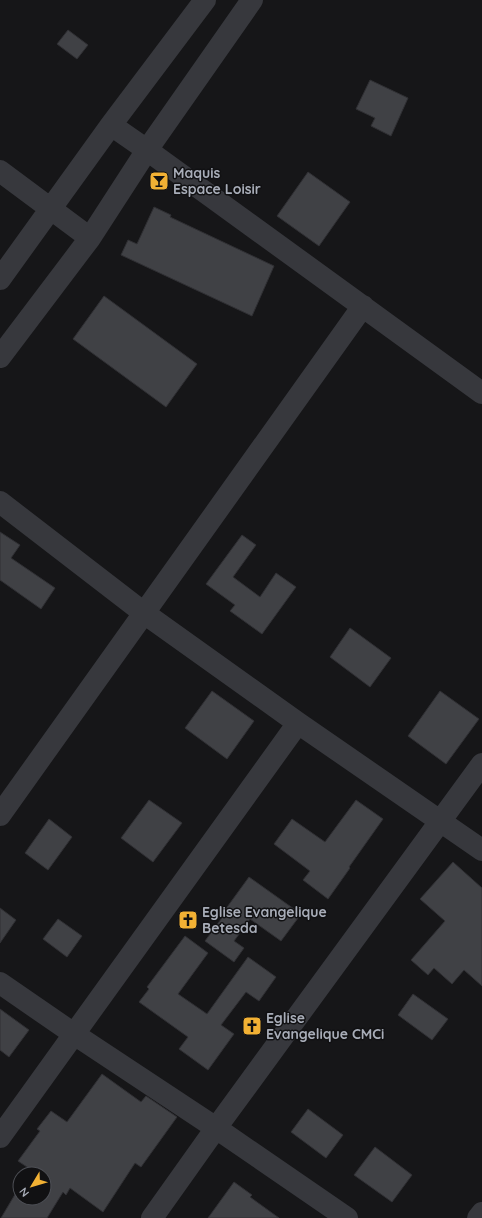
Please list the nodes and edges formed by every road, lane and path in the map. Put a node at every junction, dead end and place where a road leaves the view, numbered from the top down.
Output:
1 (205, 0) edge
2 (252, 0) edge
3 (110, 125) junction
4 (147, 150) junction
5 (0, 171) edge
6 (51, 209) junction
7 (90, 238) junction
8 (0, 279) edge
9 (363, 306) junction
10 (0, 358) edge
11 (482, 393) edge
12 (0, 502) edge
13 (144, 613) junction
14 (298, 723) junction
15 (482, 764) edge
16 (0, 815) edge
17 (441, 821) junction
18 (482, 850) edge
19 (0, 983) edge
20 (74, 1034) junction
21 (216, 1128) junction
22 (0, 1137) edge
23 (482, 1213) edge
24 (152, 1218) edge
25 (347, 1218) edge
26 (478, 1218) edge

1 - 3 street
2 - 4 street
3 - 4 street
3 - 6 street
4 - 7 street
4 - 9 street
5 - 6 street
6 - 7 street
6 - 8 street
7 - 10 street
9 - 11 street
9 - 13 street
12 - 13 street
13 - 14 street
13 - 16 street
14 - 17 street
14 - 20 street
15 - 17 street
17 - 18 street
17 - 21 street
19 - 20 street
20 - 21 street
20 - 22 street
21 - 24 street
21 - 25 street
23 - 26 street

